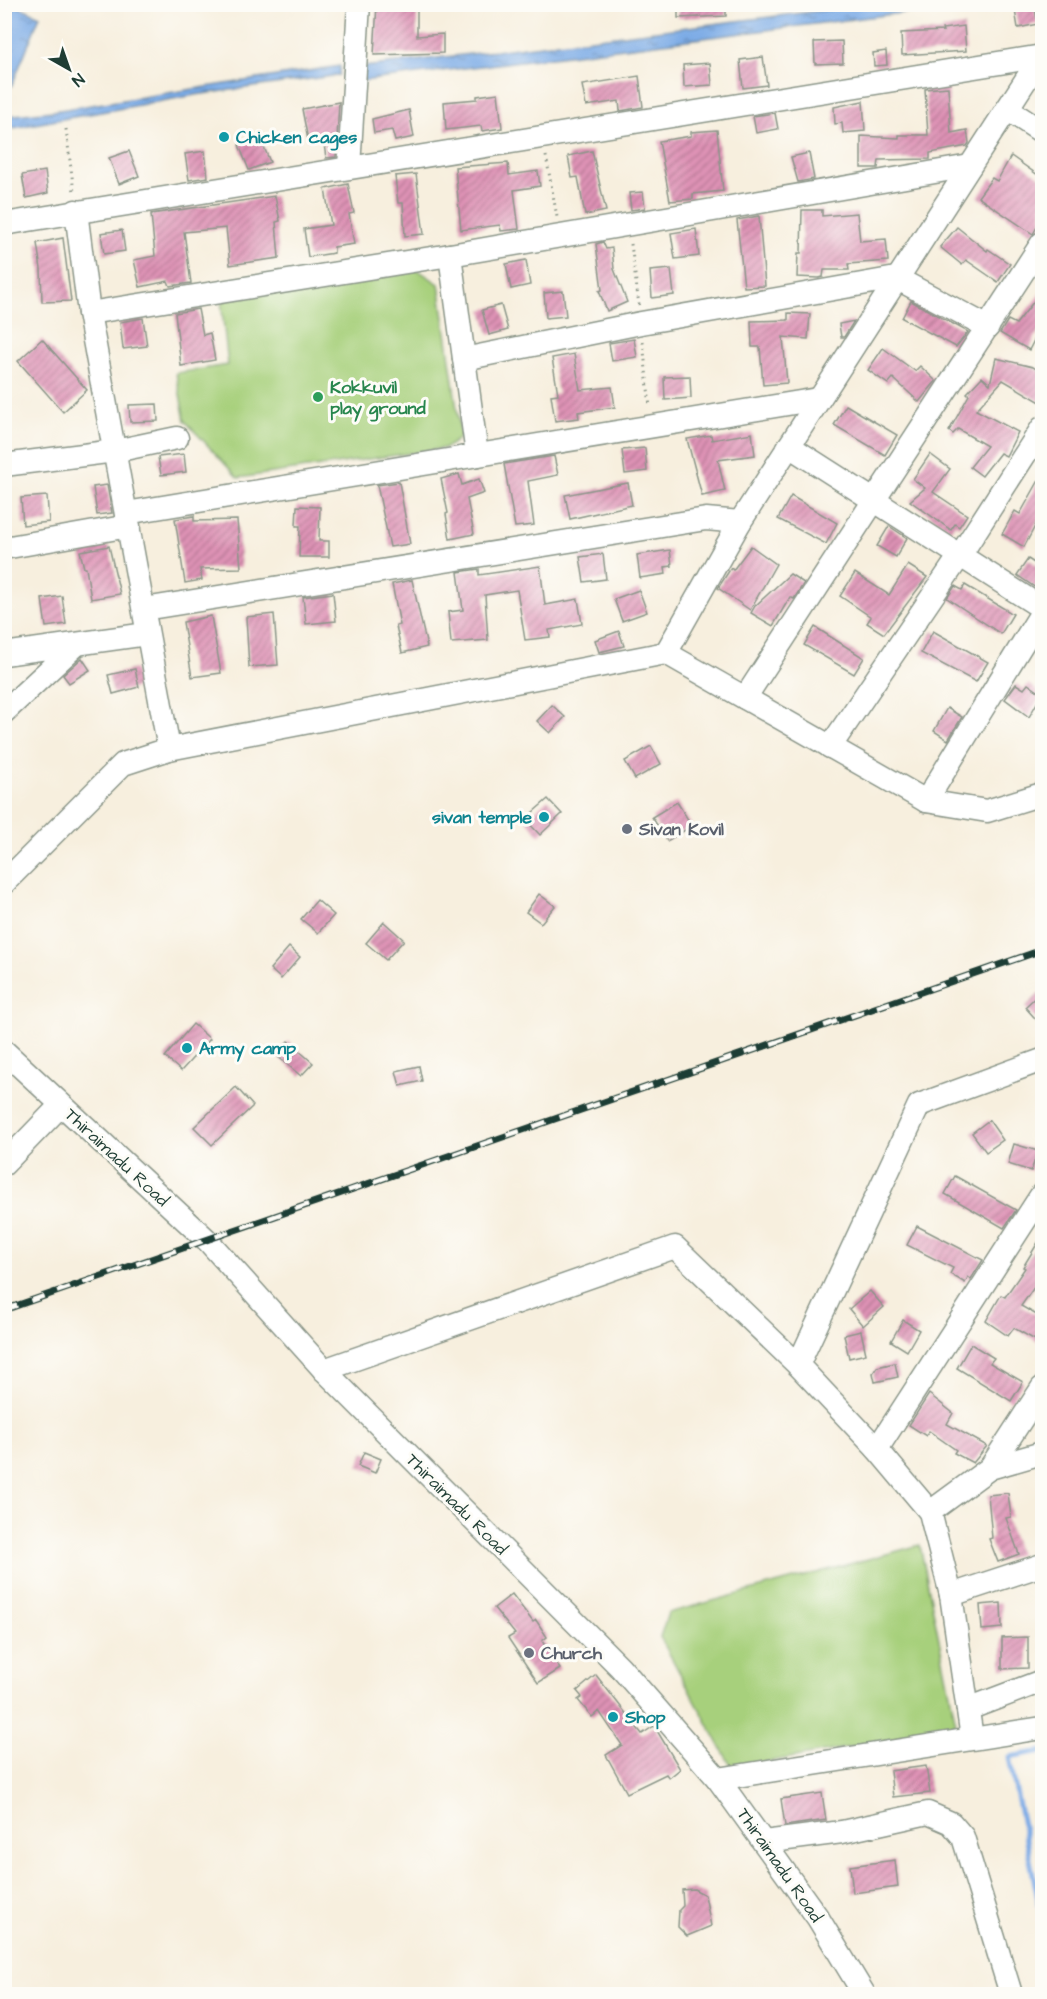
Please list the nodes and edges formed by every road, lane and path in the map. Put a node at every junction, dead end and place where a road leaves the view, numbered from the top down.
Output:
1 (359, 4) edge
2 (1042, 55) edge
3 (1007, 109) junction
4 (66, 129) dead end
5 (1042, 132) edge
6 (543, 136) junction
7 (349, 166) junction
8 (970, 166) junction
9 (76, 212) junction
10 (4, 224) edge
11 (561, 236) junction
12 (1042, 243) edge
13 (450, 255) junction
14 (896, 278) junction
15 (89, 313) junction
16 (988, 327) junction
17 (464, 359) junction
18 (818, 399) junction
19 (1042, 428) edge
20 (177, 438) dead end
21 (789, 446) junction
22 (114, 451) junction
23 (477, 455) junction
24 (4, 465) edge
25 (875, 502) junction
26 (127, 519) junction
27 (740, 522) junction
28 (4, 548) edge
29 (960, 557) junction
30 (144, 609) junction
31 (1042, 610) edge
32 (147, 634) junction
33 (76, 645) junction
34 (666, 653) junction
35 (4, 654) edge
36 (745, 698) junction
37 (6, 708) edge
38 (830, 747) junction
39 (169, 749) junction
40 (1042, 794) edge
41 (926, 801) junction
42 (4, 883) edge
43 (1042, 1060) edge
44 (9, 1064) edge
45 (61, 1105) junction
46 (4, 1164) edge
47 (1042, 1194) edge
48 (798, 1365) junction
49 (324, 1370) junction
50 (1042, 1388) edge
51 (877, 1449) junction
52 (1042, 1453) edge
53 (990, 1468) junction
54 (930, 1512) junction
55 (1042, 1565) edge
56 (951, 1595) junction
57 (1042, 1681) edge
58 (968, 1709) junction
59 (1042, 1728) edge
60 (972, 1738) junction
61 (718, 1779) junction
62 (764, 1842) junction
63 (864, 1995) edge
64 (1011, 1995) edge

1 - 7 street
2 - 3 street
2 - 6 street
3 - 5 street
3 - 8 street
4 - 9 path
6 - 7 street
6 - 11 path
7 - 9 street
8 - 11 street
8 - 14 street
9 - 10 street
9 - 15 street
11 - 13 street
12 - 16 street
13 - 15 street
13 - 17 street
14 - 16 street
14 - 17 street
14 - 18 street
15 - 22 street
16 - 25 street
17 - 23 street
18 - 21 street
18 - 23 street
19 - 29 street
20 - 22 street
21 - 25 street
21 - 27 street
22 - 24 street
22 - 26 street
23 - 26 street
25 - 29 street
25 - 36 street
26 - 28 street
26 - 30 street
27 - 30 street
27 - 34 street
29 - 31 street
29 - 38 street
30 - 32 street
31 - 41 street
32 - 33 street
32 - 39 street
33 - 35 street
33 - 37 street
34 - 36 street
34 - 39 street
36 - 38 street
38 - 41 street
39 - 42 street
40 - 41 street
43 - 48 street
44 - 45 street, Thiraimadu Road
45 - 46 street
45 - 49 street, Thiraimadu Road
47 - 51 street
48 - 49 street
48 - 51 street
49 - 61 street, Thiraimadu Road
50 - 53 street
51 - 54 street
52 - 53 street
53 - 54 street
54 - 56 street
55 - 56 street
56 - 58 street
57 - 58 street
58 - 60 street
59 - 60 street
60 - 61 street
61 - 62 street, Thiraimadu Road
62 - 63 street, Thiraimadu Road
62 - 64 street

